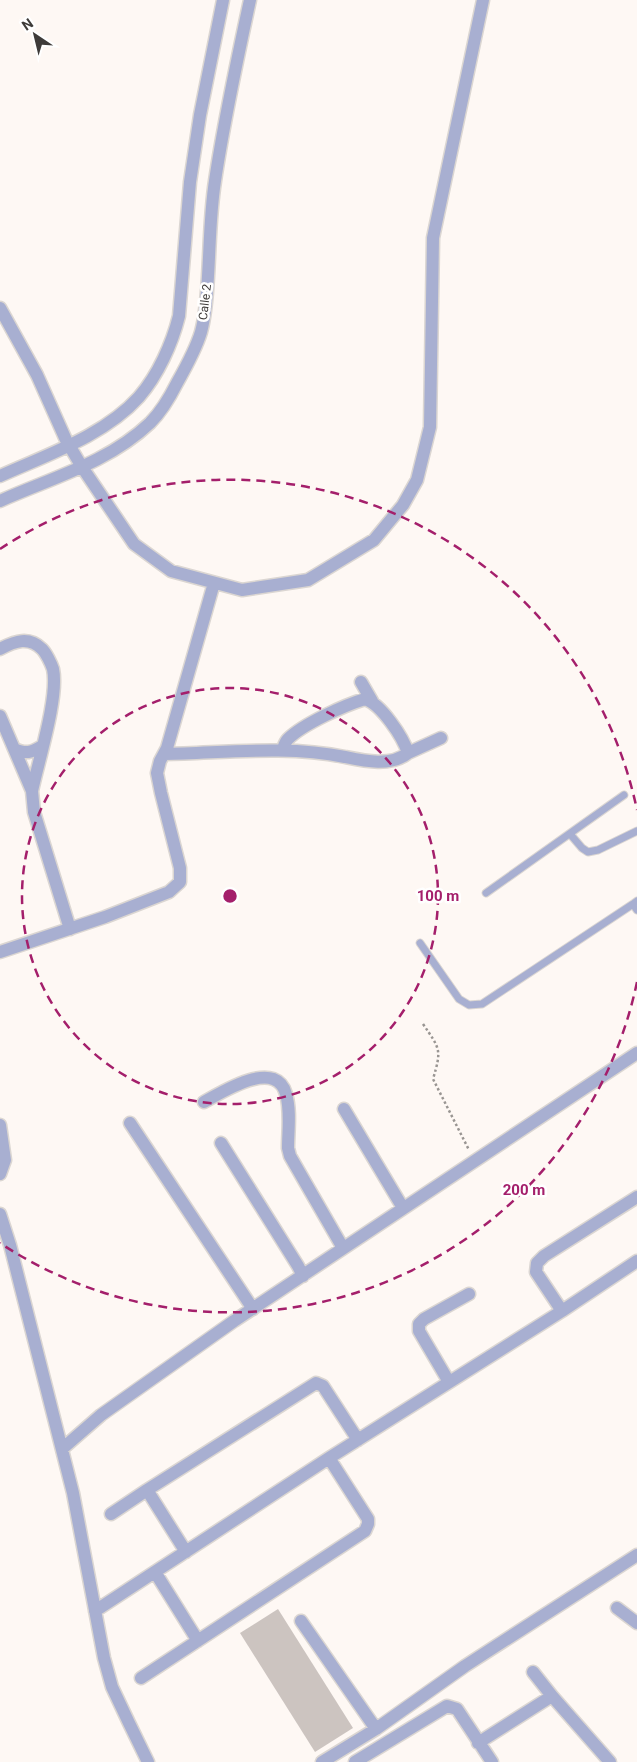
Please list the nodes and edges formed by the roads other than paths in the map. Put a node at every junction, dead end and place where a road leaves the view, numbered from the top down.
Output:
1 (223, 0) edge
2 (250, 0) edge
3 (483, 0) edge
4 (0, 308) edge
5 (69, 445) junction
6 (82, 467) junction
7 (0, 476) edge
8 (0, 501) edge
9 (214, 583) junction
10 (0, 648) edge
11 (360, 682) dead end
12 (372, 701) junction
13 (0, 716) edge
14 (441, 738) dead end
15 (42, 746) junction
16 (14, 749) junction
17 (282, 749) junction
18 (408, 753) junction
19 (164, 754) junction
20 (32, 791) junction
21 (624, 795) dead end
22 (637, 831) edge
23 (570, 834) junction
24 (486, 893) dead end
25 (636, 905) edge
26 (70, 929) junction
27 (420, 943) dead end
28 (0, 952) edge
29 (637, 1053) edge
30 (204, 1102) dead end
31 (344, 1109) dead end
32 (130, 1124) dead end
33 (0, 1125) edge
34 (221, 1143) dead end
35 (0, 1174) edge
36 (637, 1196) edge
37 (404, 1208) junction
38 (0, 1214) edge
39 (343, 1248) junction
40 (637, 1261) edge
41 (303, 1276) junction
42 (469, 1294) dead end
43 (253, 1309) junction
44 (562, 1311) junction
45 (449, 1382) junction
46 (358, 1440) junction
47 (62, 1448) junction
48 (329, 1458) junction
49 (146, 1490) junction
50 (111, 1514) dead end
51 (186, 1552) junction
52 (637, 1555) edge
53 (155, 1572) junction
54 (617, 1608) dead end
55 (95, 1611) junction
56 (301, 1621) dead end
57 (637, 1623) edge
58 (198, 1641) junction
59 (533, 1672) dead end
60 (141, 1678) dead end
61 (552, 1696) junction
62 (376, 1729) junction
63 (478, 1743) junction
64 (360, 1761) edge
65 (148, 1762) edge
66 (322, 1762) edge
67 (492, 1762) edge
68 (610, 1762) edge

1 - 5 street
2 - 6 street, Calle 2
3 - 9 street
4 - 5 street
5 - 6 street
5 - 7 street
6 - 8 street, Calle 2
6 - 9 street
9 - 19 street
10 - 15 street
11 - 12 street
12 - 17 street
12 - 18 street
13 - 16 street
14 - 18 street
15 - 16 street
15 - 20 street
16 - 20 street
17 - 18 street
17 - 19 street
19 - 26 street
20 - 26 street
21 - 23 lane
22 - 23 lane
23 - 24 lane
25 - 27 lane
26 - 28 street
29 - 37 street
30 - 39 street
31 - 37 street
32 - 43 street
33 - 35 street
34 - 41 street
36 - 44 street
37 - 39 street
38 - 47 street
39 - 41 street
40 - 44 street
41 - 43 street
42 - 45 street
43 - 47 street
44 - 45 street
45 - 46 street
46 - 48 street
46 - 49 street
47 - 55 street
48 - 51 street
48 - 58 street
49 - 50 street
49 - 51 street
51 - 53 street
52 - 62 street
53 - 55 street
53 - 58 street
54 - 57 street
55 - 65 street
56 - 62 street
58 - 60 street
59 - 61 street
61 - 63 street
61 - 68 street
62 - 66 street
63 - 64 street
63 - 67 street

